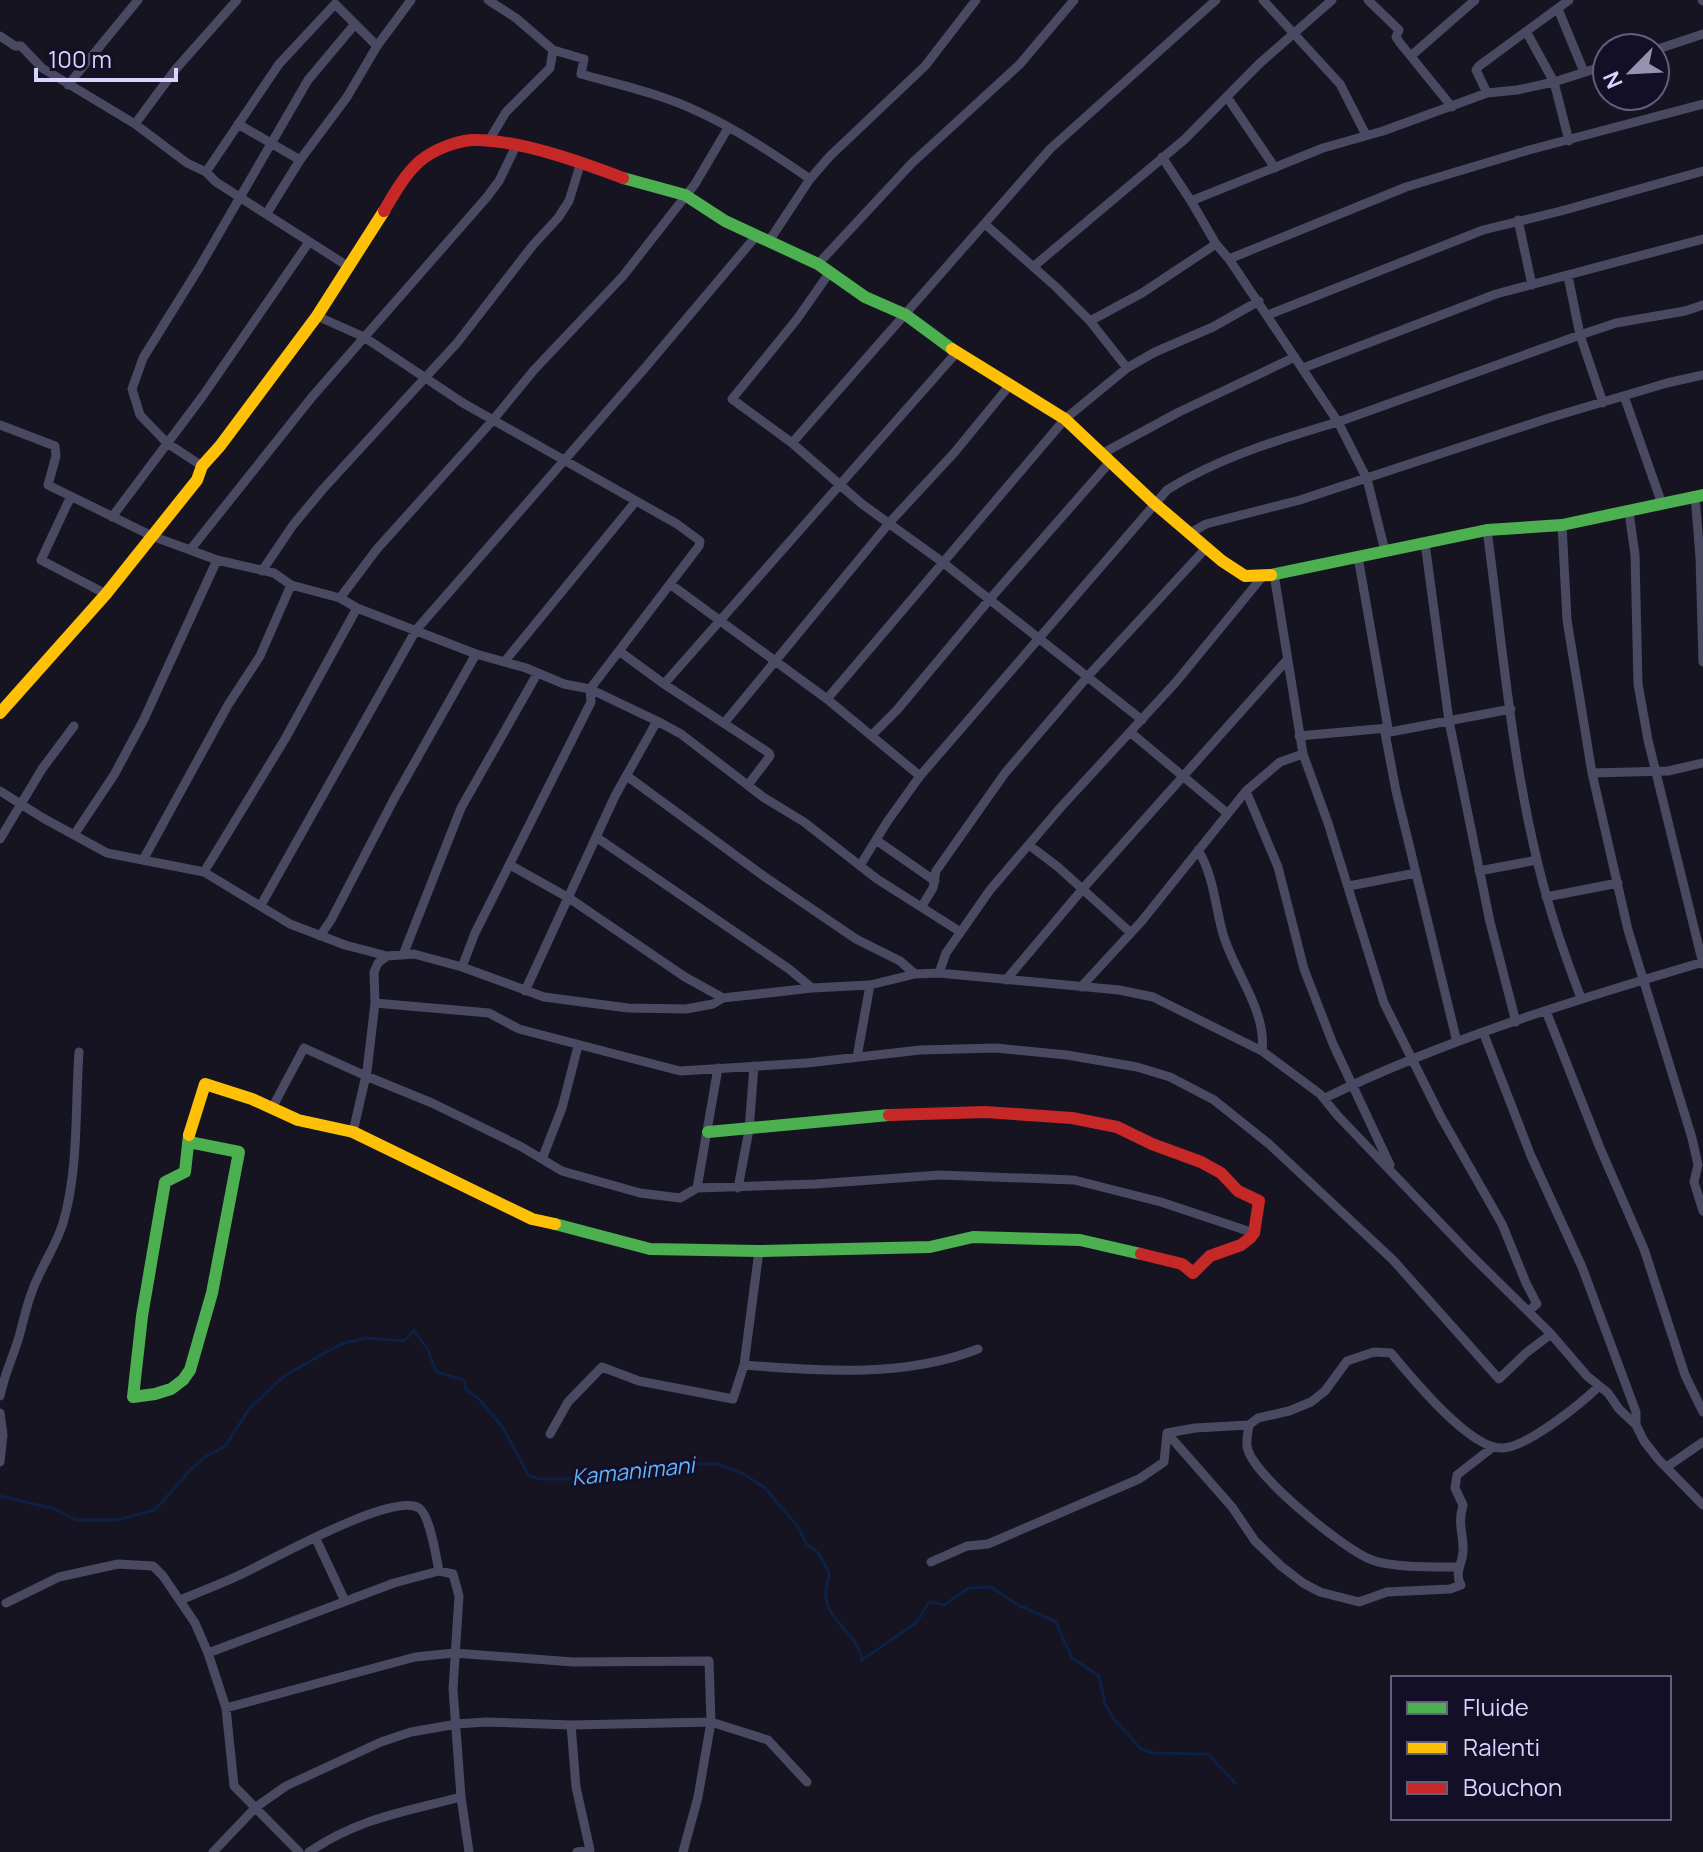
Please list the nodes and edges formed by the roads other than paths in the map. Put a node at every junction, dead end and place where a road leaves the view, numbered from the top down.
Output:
1 (138, 0) edge
2 (237, 0) edge
3 (411, 0) edge
4 (488, 0) edge
5 (976, 0) edge
6 (1074, 0) edge
7 (1216, 0) edge
8 (1263, 0) edge
9 (1332, 0) edge
10 (1368, 0) edge
11 (1475, 0) edge
12 (1569, 0) edge
13 (1558, 9) junction
14 (355, 24) junction
15 (1527, 33) junction
16 (1295, 34) junction
17 (1703, 34) edge
18 (0, 36) edge
19 (1671, 45) edge
20 (377, 46) junction
21 (553, 50) junction
22 (1412, 55) junction
23 (1591, 70) edge
24 (1584, 72) junction
25 (1554, 82) junction
26 (68, 85) junction
27 (1487, 93) junction
28 (1227, 97) junction
29 (1703, 104) edge
30 (1452, 107) junction
31 (135, 124) junction
32 (238, 124) junction
33 (728, 128) junction
34 (1366, 135) junction
35 (1569, 141) junction
36 (488, 142) junction
37 (271, 144) junction
38 (516, 146) junction
39 (1162, 157) junction
40 (300, 160) junction
41 (581, 162) junction
42 (1275, 168) junction
43 (1703, 171) edge
44 (206, 172) junction
45 (810, 179) junction
46 (685, 195) junction
47 (240, 196) junction
48 (1191, 201) junction
49 (267, 213) junction
50 (1518, 220) junction
51 (986, 225) junction
52 (763, 238) junction
53 (1703, 239) edge
54 (309, 242) junction
55 (1216, 244) junction
56 (1229, 259) junction
57 (818, 264) junction
58 (349, 267) junction
59 (1033, 267) junction
60 (830, 272) junction
61 (1568, 276) junction
62 (1532, 285) junction
63 (1259, 301) junction
64 (1703, 305) edge
65 (906, 315) junction
66 (1268, 315) junction
67 (317, 316) junction
68 (1090, 321) junction
69 (1580, 335) junction
70 (364, 337) junction
71 (957, 352) junction
72 (1295, 357) junction
73 (1127, 368) junction
74 (1303, 368) junction
75 (1703, 375) edge
76 (425, 376) junction
77 (1009, 386) junction
78 (1624, 396) junction
79 (1603, 403) junction
80 (1065, 419) junction
81 (493, 420) junction
82 (1338, 422) junction
83 (0, 425) edge
84 (167, 443) junction
85 (792, 443) junction
86 (563, 460) junction
87 (1110, 462) junction
88 (202, 466) junction
89 (1367, 479) junction
90 (841, 484) junction
91 (71, 496) junction
92 (1699, 496) edge
93 (636, 501) junction
94 (1154, 503) junction
95 (1662, 504) junction
96 (1629, 512) junction
97 (112, 517) junction
98 (890, 522) junction
99 (1562, 525) junction
100 (1487, 530) junction
101 (1190, 533) junction
102 (152, 536) junction
103 (1425, 543) junction
104 (1207, 547) junction
105 (190, 550) junction
106 (1385, 551) junction
107 (1358, 557) junction
108 (217, 560) junction
109 (941, 561) junction
110 (262, 571) junction
111 (1269, 575) junction
112 (670, 584) junction
113 (291, 585) junction
114 (106, 594) junction
115 (340, 598) junction
116 (989, 600) junction
117 (357, 608) junction
118 (722, 620) junction
119 (416, 630) junction
120 (1040, 639) junction
121 (619, 651) junction
122 (476, 654) junction
123 (1287, 660) junction
124 (505, 661) junction
125 (774, 662) junction
126 (1703, 662) edge
127 (537, 674) junction
128 (1088, 676) junction
129 (664, 684) junction
130 (590, 689) junction
131 (827, 699) junction
132 (1511, 709) junction
133 (0, 713) edge
134 (1142, 720) junction
135 (657, 721) junction
136 (1449, 721) junction
137 (725, 722) junction
138 (74, 726) dead end
139 (1387, 731) junction
140 (1130, 732) junction
141 (872, 735) junction
142 (1299, 736) junction
143 (1303, 754) junction
144 (1703, 763) edge
145 (1656, 771) junction
146 (1592, 773) junction
147 (627, 776) junction
148 (920, 776) junction
149 (1182, 776) junction
150 (748, 785) junction
151 (0, 791) edge
152 (1246, 791) junction
153 (20, 803) junction
154 (1227, 813) junction
155 (74, 835) junction
156 (596, 837) junction
157 (0, 839) edge
158 (876, 840) junction
159 (1029, 845) junction
160 (1198, 850) junction
161 (143, 860) junction
162 (1537, 860) junction
163 (861, 864) junction
164 (510, 865) junction
165 (1479, 871) junction
166 (204, 872) junction
167 (1416, 873) junction
168 (935, 881) junction
169 (1618, 883) junction
170 (1349, 886) junction
171 (1082, 890) junction
172 (1546, 897) junction
173 (569, 898) junction
174 (261, 905) junction
175 (922, 906) junction
176 (959, 931) junction
177 (1131, 933) junction
178 (320, 936) junction
179 (403, 955) junction
180 (387, 956) junction
181 (1703, 963) edge
182 (462, 967) junction
183 (939, 973) junction
184 (915, 974) junction
185 (1644, 979) junction
186 (1006, 980) junction
187 (870, 985) junction
188 (1081, 987) junction
189 (812, 988) junction
190 (525, 991) junction
191 (723, 998) junction
192 (1581, 998) junction
193 (375, 1003) junction
194 (1546, 1011) junction
195 (1516, 1022) junction
196 (1483, 1032) junction
197 (1457, 1042) junction
198 (578, 1046) junction
199 (1262, 1051) junction
200 (79, 1052) dead end
201 (857, 1057) junction
202 (1412, 1059) junction
203 (754, 1066) junction
204 (718, 1068) junction
205 (366, 1076) junction
206 (1352, 1085) junction
207 (1325, 1098) junction
208 (272, 1108) junction
209 (749, 1130) junction
210 (353, 1132) junction
211 (708, 1132) junction
212 (189, 1142) junction
213 (542, 1159) junction
214 (1395, 1175) junction
215 (697, 1188) junction
216 (738, 1188) junction
217 (1702, 1207) edge
218 (1254, 1233) junction
219 (759, 1251) junction
220 (1528, 1311) junction
221 (1551, 1334) junction
222 (978, 1349) dead end
223 (744, 1365) junction
224 (1599, 1386) junction
225 (0, 1396) edge
226 (1703, 1412) edge
227 (0, 1413) edge
228 (1249, 1425) junction
229 (1636, 1425) junction
230 (1167, 1433) junction
231 (550, 1434) dead end
232 (1703, 1442) edge
233 (1493, 1447) junction
234 (0, 1462) edge
235 (1668, 1466) junction
236 (1703, 1505) edge
237 (316, 1539) junction
238 (931, 1562) dead end
239 (1459, 1567) junction
240 (439, 1571) junction
241 (180, 1600) junction
242 (345, 1601) junction
243 (6, 1603) dead end
244 (208, 1653) junction
245 (454, 1653) junction
246 (226, 1708) junction
247 (711, 1722) junction
248 (457, 1724) junction
249 (571, 1725) junction
250 (807, 1782) dead end
251 (461, 1797) junction
252 (256, 1807) junction
253 (213, 1852) edge
254 (299, 1852) edge
255 (309, 1852) edge
256 (469, 1852) edge
257 (577, 1852) edge
258 (683, 1852) edge

1 - 26 street
2 - 31 street
3 - 20 street
4 - 21 street
5 - 45 street
6 - 57 street
7 - 51 street
8 - 16 street
9 - 16 street
10 - 22 street
11 - 22 street
12 - 13 street
13 - 15 street
13 - 24 street
14 - 20 street
14 - 32 street
14 - 37 street
15 - 25 street
15 - 27 street
16 - 28 street
16 - 34 street
17 - 19 street
18 - 26 street
20 - 40 street
21 - 33 street
21 - 36 street
22 - 30 street
23 - 24 street
24 - 25 street
25 - 27 street
25 - 35 street
26 - 31 street
27 - 30 street
28 - 39 street
28 - 42 street
29 - 35 street
30 - 34 street
31 - 44 street
32 - 37 street
32 - 44 street
33 - 45 street
33 - 46 street
34 - 42 street
35 - 56 street
36 - 38 street
36 - 58 street
37 - 40 street
37 - 47 street
38 - 41 street
38 - 70 street
39 - 48 street
39 - 59 street
40 - 49 street
41 - 46 street
41 - 76 street
42 - 48 street
43 - 50 street
44 - 47 street
45 - 52 street
46 - 52 street
46 - 81 street
47 - 49 street
47 - 84 street
48 - 55 street
49 - 54 street
50 - 62 street
50 - 66 street
51 - 59 street
51 - 65 street
52 - 57 street
52 - 86 street
53 - 61 street
54 - 58 street
54 - 84 street
55 - 56 street
55 - 68 street
56 - 63 street
57 - 60 street
58 - 67 street
59 - 68 street
60 - 65 street
60 - 85 street
61 - 62 street
61 - 69 street
62 - 74 street
63 - 66 street
63 - 73 street
64 - 69 street
65 - 71 street
65 - 85 street
66 - 72 street
67 - 70 street
67 - 88 street
68 - 73 street
69 - 79 street
69 - 82 street
70 - 76 street
70 - 105 street
71 - 77 street
71 - 90 street
72 - 74 street
72 - 87 street
73 - 80 street
74 - 82 street
75 - 78 street
76 - 81 street
76 - 110 street
77 - 80 street
77 - 98 street
78 - 79 street
78 - 95 street
79 - 89 street
80 - 87 street
80 - 109 street
81 - 86 street
81 - 115 street
82 - 89 street
82 - 94 street
83 - 91 street
84 - 88 street
84 - 97 street
85 - 90 street
86 - 93 street
86 - 119 street
87 - 94 street
87 - 116 street
88 - 102 street
89 - 101 street
89 - 106 street
90 - 98 street
90 - 118 street
91 - 97 street
91 - 114 street
92 - 95 street
92 - 126 street
93 - 112 street
93 - 124 street
94 - 101 street
94 - 120 street
95 - 96 street
96 - 99 street
96 - 145 street
97 - 102 street
98 - 109 street
98 - 125 street
99 - 100 street
99 - 146 street
100 - 103 street
100 - 132 street
101 - 104 street
102 - 105 street
102 - 114 street
103 - 106 street
103 - 136 street
104 - 111 street
104 - 128 street
105 - 108 street
106 - 107 street
107 - 111 street
107 - 139 street
108 - 110 street
108 - 155 street
109 - 116 street
109 - 131 street
110 - 113 street
111 - 123 street
111 - 134 street
112 - 118 street
112 - 121 street
113 - 115 street
113 - 161 street
114 - 133 street
115 - 117 street
116 - 120 street
116 - 141 street
117 - 119 street
117 - 166 street
118 - 125 street
118 - 129 street
119 - 122 street
119 - 174 street
120 - 128 street
120 - 148 street
121 - 129 street
121 - 130 street
122 - 124 street
122 - 178 street
123 - 142 street
123 - 149 street
124 - 127 street
125 - 131 street
125 - 137 street
127 - 130 street
127 - 179 street
128 - 134 street
128 - 168 street
129 - 137 street
130 - 135 street
130 - 164 street
131 - 141 street
132 - 136 street
132 - 162 street
134 - 140 street
135 - 147 street
135 - 150 street
136 - 139 street
136 - 165 street
137 - 150 street
138 - 153 street
139 - 142 street
139 - 167 street
140 - 149 street
140 - 159 street
141 - 148 street
142 - 143 street
143 - 152 street
143 - 170 street
144 - 145 street
145 - 146 street
145 - 181 street
146 - 169 street
147 - 156 street
147 - 184 street
148 - 158 street
149 - 154 street
149 - 171 street
150 - 163 street
151 - 153 street
152 - 154 street
152 - 206 street
153 - 155 street
153 - 157 street
154 - 160 street
155 - 161 street
156 - 173 street
156 - 189 street
158 - 163 street
158 - 168 street
159 - 171 street
159 - 176 street
160 - 177 street
160 - 199 street
161 - 166 street
162 - 165 street
162 - 172 street
163 - 175 street
164 - 173 street
164 - 182 street
165 - 195 street
166 - 174 street
167 - 170 street
167 - 197 street
168 - 175 street
169 - 172 street
169 - 185 street
170 - 202 street
171 - 177 street
171 - 186 street
172 - 192 street
173 - 190 street
173 - 191 street
174 - 178 street
175 - 176 street
176 - 183 street
177 - 188 street
178 - 180 street
179 - 180 street
179 - 182 street
180 - 193 street
181 - 185 street
182 - 190 street
183 - 184 street
183 - 186 street
184 - 187 street
185 - 192 street
185 - 217 street
186 - 188 street
187 - 189 street
187 - 201 street
188 - 199 street
189 - 191 street
190 - 191 street
192 - 194 street
193 - 198 street
193 - 205 street
194 - 195 street
194 - 226 street
195 - 196 street
196 - 197 street
196 - 229 street
197 - 202 street
198 - 204 street
198 - 213 street
199 - 207 street
200 - 225 street
201 - 203 street
201 - 221 street
202 - 206 street
202 - 220 street
203 - 204 street
203 - 209 street
204 - 211 street
205 - 208 street
205 - 210 street
205 - 213 street
206 - 207 street
206 - 214 street
207 - 214 street
208 - 210 street
208 - 212 street
209 - 211 street
209 - 216 street
209 - 218 street
210 - 219 street
211 - 215 street
212 - 212 street
213 - 215 street
214 - 220 street
215 - 216 street
216 - 218 street
218 - 219 street
219 - 223 street
220 - 221 street
221 - 224 street
222 - 223 street
223 - 231 street
224 - 229 street
224 - 233 street
227 - 234 street
228 - 230 street
228 - 233 street
228 - 239 street
229 - 235 street
230 - 238 street
230 - 239 street
232 - 235 street
233 - 239 street
235 - 236 street
237 - 240 street
237 - 241 street
237 - 242 street
240 - 242 street
240 - 245 street
241 - 243 street
241 - 244 street
242 - 244 street
244 - 246 street
245 - 246 street
245 - 247 street
245 - 248 street
246 - 252 street
247 - 249 street
247 - 250 street
247 - 258 street
248 - 249 street
248 - 251 street
248 - 252 street
249 - 257 street
251 - 255 street
251 - 256 street
252 - 253 street
252 - 254 street

